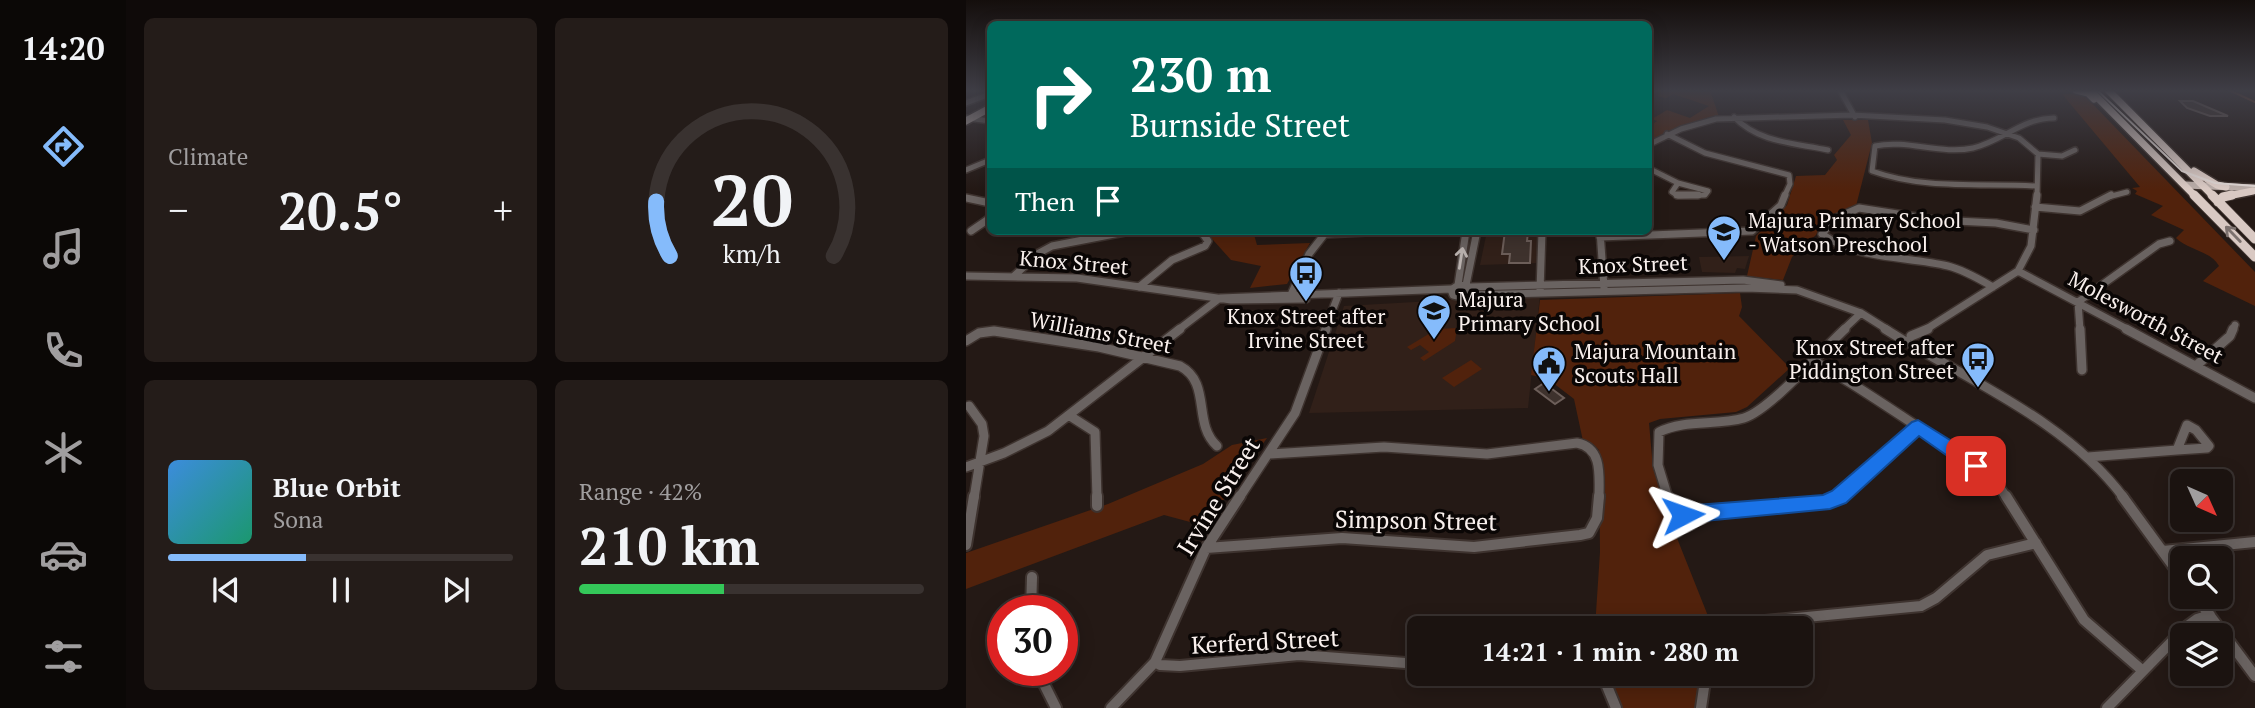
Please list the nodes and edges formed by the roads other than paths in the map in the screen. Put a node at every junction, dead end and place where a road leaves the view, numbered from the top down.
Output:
1 (1701, 123) edge
2 (1739, 123) edge
3 (1959, 123) edge
4 (2023, 123) edge
5 (2122, 123) edge
6 (2140, 123) edge
7 (2006, 132) junction
8 (1667, 134) junction
9 (1652, 143) edge
10 (2159, 143) junction
11 (1828, 150) dead end
12 (2075, 150) dead end
13 (2038, 154) junction
14 (987, 161) edge
15 (966, 170) edge
16 (1652, 170) edge
17 (1678, 184) junction
18 (2036, 186) junction
19 (2188, 187) junction
20 (2204, 187) junction
21 (2226, 187) junction
22 (2254, 190) edge
23 (2127, 192) dead end
24 (966, 198) edge
25 (987, 202) edge
26 (2218, 202) junction
27 (2035, 207) junction
28 (987, 220) edge
29 (2034, 230) junction
30 (968, 231) edge
31 (979, 233) dead end
32 (1652, 233) edge
33 (1114, 235) edge
34 (1204, 235) edge
35 (1324, 235) edge
36 (1466, 235) edge
37 (1476, 235) edge
38 (1542, 235) edge
39 (1600, 235) edge
40 (2255, 239) edge
41 (2170, 241) dead end
42 (2255, 257) edge
43 (2018, 271) junction
44 (966, 276) edge
45 (1014, 276) junction
46 (1139, 287) junction
47 (1993, 287) junction
48 (1604, 288) junction
49 (1461, 289) junction
50 (1540, 290) junction
51 (1338, 296) junction
52 (1290, 297) junction
53 (1220, 298) junction
54 (2078, 302) junction
55 (1861, 313) junction
56 (2235, 326) dead end
57 (1913, 340) junction
58 (966, 341) edge
59 (1145, 357) junction
60 (1812, 360) junction
61 (2197, 365) junction
62 (2082, 369) dead end
63 (2255, 398) edge
64 (969, 406) dead end
65 (1070, 416) junction
66 (1918, 427) junction
67 (1217, 446) dead end
68 (2177, 450) dead end
69 (1269, 454) junction
70 (2088, 457) junction
71 (980, 462) junction
72 (966, 467) edge
73 (1097, 506) dead end
74 (2255, 542) edge
75 (2036, 543) junction
76 (966, 545) edge
77 (1206, 548) junction
78 (2163, 551) junction
79 (2170, 561) edge
80 (1032, 578) dead end
81 (1031, 595) edge
82 (2205, 609) edge
83 (2210, 615) junction
84 (1813, 616) edge
85 (1155, 662) junction
86 (1407, 663) edge
87 (2143, 671) junction
88 (2254, 674) edge
89 (1045, 686) edge
90 (1607, 686) edge
91 (1704, 686) edge
92 (1056, 708) edge
93 (1111, 708) edge
94 (1616, 708) edge
95 (1701, 708) edge
96 (2107, 708) edge

1 - 8 street
2 - 11 street
3 - 7 street
4 - 7 street
5 - 19 highway
6 - 10 highway
7 - 13 street
7 - 18 street
8 - 9 street
8 - 32 street
10 - 20 highway
10 - 21 highway
12 - 13 street
13 - 18 street
14 - 15 street
16 - 17 street
17 - 17 street
18 - 27 street
19 - 20 main road
42 -> 19 highway
20 - 21 main road
20 - 22 main road
20 - 26 highway
21 - 22 main road
22 - 26 highway
23 - 27 street
24 - 25 street
26 - 40 highway
27 - 29 street
28 - 30 street
29 - 43 street
29 - 47 street
30 - 31 street
33 - 45 street
34 - 46 street
35 - 52 street
49 -> 36 street
37 - 49 street
38 - 50 street
39 - 48 street
41 - 54 street
43 - 47 street
43 - 54 street, Molesworth Street
44 - 45 street, Knox Street
45 - 46 street, Knox Street
46 - 53 street, Knox Street
47 - 57 street
48 - 50 street, Knox Street
48 - 55 street, Knox Street
49 - 50 street, Knox Street
49 - 51 street, Knox Street
51 - 52 street, Knox Street
51 - 69 street, Irvine Street
52 - 53 street, Knox Street
53 - 59 street
54 - 61 street, Molesworth Street
54 - 62 street
55 - 57 street, Knox Street
55 - 60 street
56 - 61 street
57 - 70 street, Knox Street
58 - 59 street, Williams Street
59 - 65 street
59 - 67 street, Williams Street
60 - 66 street
60 - 66 street
61 - 63 street, Molesworth Street
64 - 71 street
65 - 71 street
65 - 73 street
66 - 75 street
68 - 70 street
69 - 77 street, Irvine Street
69 - 77 street, Simpson Street
70 - 78 street, Knox Street
71 - 72 street
71 - 76 street
74 - 78 street
75 - 84 street
75 - 87 street
77 - 85 street, Irvine Street
78 - 79 street, Knox Street
80 - 81 street
82 - 83 street
83 - 87 street
83 - 88 street
85 - 86 street, Kerferd Street
85 - 93 street, Irvine Street
87 - 96 street
89 - 92 street
90 - 94 street
91 - 95 street

